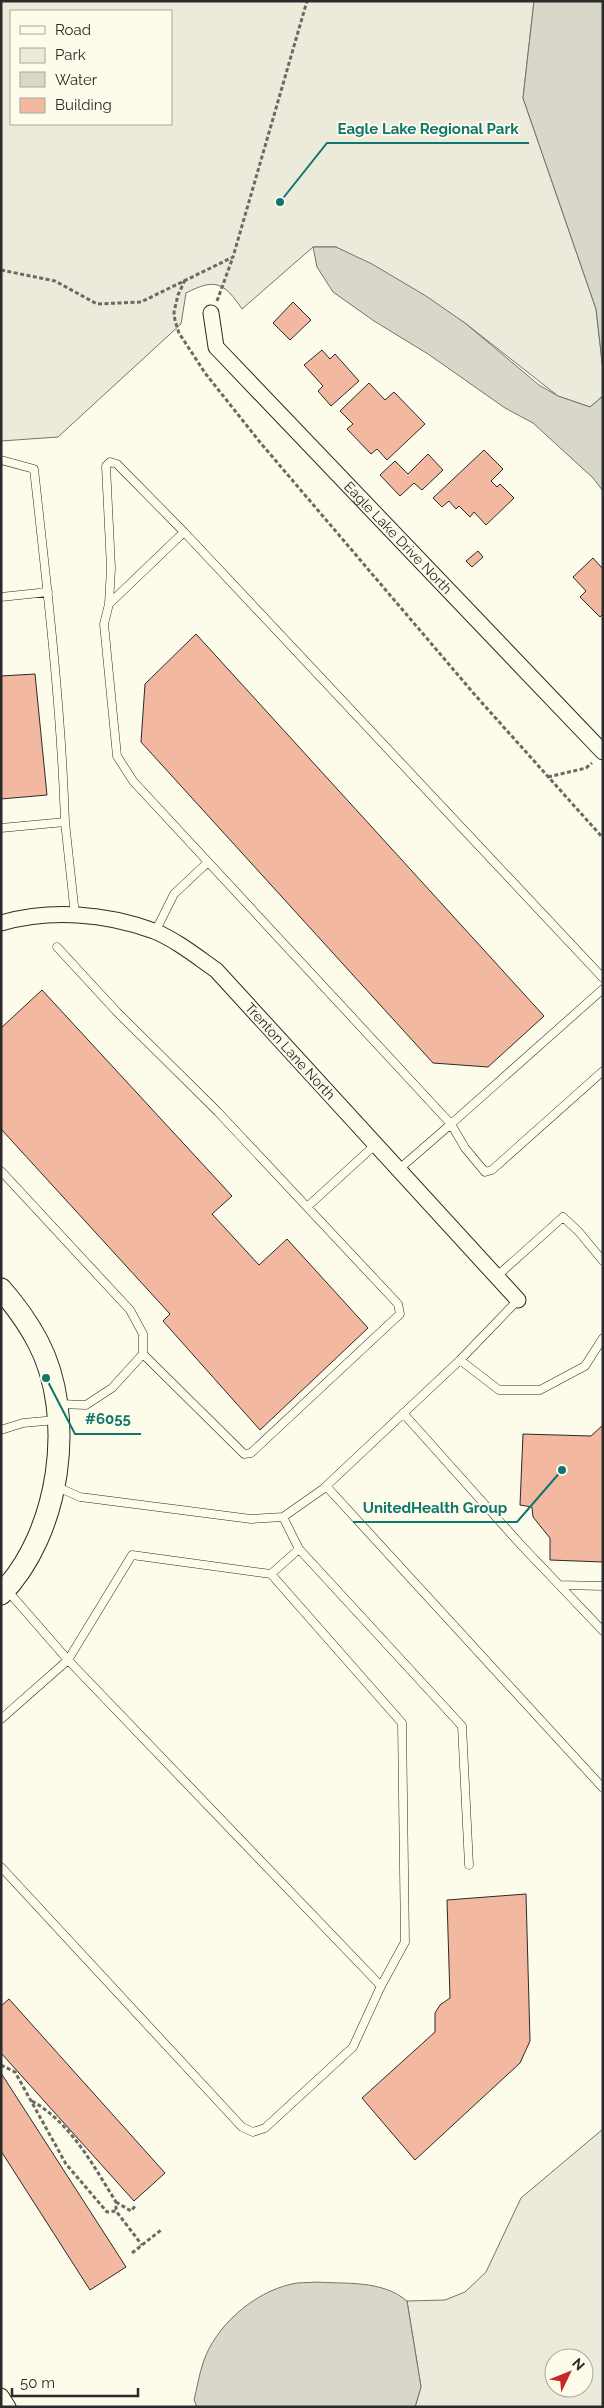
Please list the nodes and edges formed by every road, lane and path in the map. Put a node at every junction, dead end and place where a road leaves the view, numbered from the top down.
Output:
1 (307, 1) edge
2 (233, 257) junction
3 (1, 270) edge
4 (185, 280) junction
5 (211, 313) joint
6 (1, 460) edge
7 (184, 532) junction
8 (48, 592) junction
9 (1, 597) edge
10 (109, 604) junction
11 (603, 752) edge
12 (548, 777) junction
13 (65, 822) junction
14 (1, 828) edge
15 (603, 838) edge
16 (207, 863) junction
17 (75, 915) junction
18 (1, 923) edge
19 (155, 932) junction
20 (57, 947) dead end
21 (603, 978) edge
22 (603, 989) edge
23 (603, 1070) edge
24 (451, 1124) junction
25 (375, 1145) junction
26 (398, 1170) junction
27 (1, 1171) edge
28 (307, 1206) junction
29 (603, 1260) edge
30 (497, 1276) junction
31 (1, 1289) edge
32 (518, 1300) joint
33 (603, 1338) edge
34 (143, 1354) junction
35 (460, 1360) junction
36 (58, 1412) junction
37 (403, 1414) junction
38 (1, 1430) edge
39 (55, 1486) junction
40 (326, 1486) junction
41 (283, 1517) junction
42 (299, 1549) junction
43 (271, 1574) junction
44 (559, 1585) junction
45 (603, 1586) edge
46 (4, 1592) edge
47 (603, 1631) edge
48 (68, 1660) junction
49 (1, 1719) edge
50 (603, 1788) edge
51 (469, 1865) dead end
52 (1, 1867) edge
53 (381, 1986) junction
54 (1, 2065) edge
55 (30, 2100) junction
56 (116, 2202) junction
57 (136, 2205) dead end
58 (116, 2211) junction
59 (161, 2230) dead end
60 (142, 2245) junction
61 (132, 2253) dead end
62 (1, 2396) edge
63 (8, 2407) edge

1 - 2 path
2 - 4 path
2 - 5 path
3 - 4 path
4 - 12 path
5 - 11 street, Eagle Lake Drive North
6 - 8 lane
7 - 10 lane
7 - 10 lane
7 - 21 lane
8 - 9 lane
8 - 13 lane
10 - 16 lane
11 - 12 path
12 - 15 path
13 - 14 lane
13 - 17 lane
16 - 19 lane
16 - 24 lane
17 - 18 street, Trenton Lane North
17 - 19 street, Trenton Lane North
19 - 25 street, Trenton Lane North
20 - 28 lane
22 - 24 lane
23 - 24 lane
24 - 26 lane
25 - 26 street, Trenton Lane North
25 - 28 lane
26 - 30 street, Trenton Lane North
27 - 34 lane
28 - 34 lane
29 - 30 lane
30 - 32 street, Trenton Lane North
31 - 36 street
32 - 35 lane
33 - 35 lane
34 - 36 lane
35 - 37 lane
36 - 38 lane
36 - 39 street
37 - 40 lane
37 - 44 lane
39 - 41 lane
39 - 46 street
40 - 41 lane
40 - 50 lane
41 - 42 lane
42 - 43 lane
42 - 51 lane
43 - 48 lane
43 - 53 lane
44 - 45 lane
44 - 47 lane
46 - 48 lane
48 - 49 lane
48 - 53 lane
52 - 53 lane
54 - 55 path
55 - 56 path
55 - 58 path
56 - 57 path
56 - 58 path
58 - 60 path
59 - 60 path
60 - 61 path
62 - 63 street

